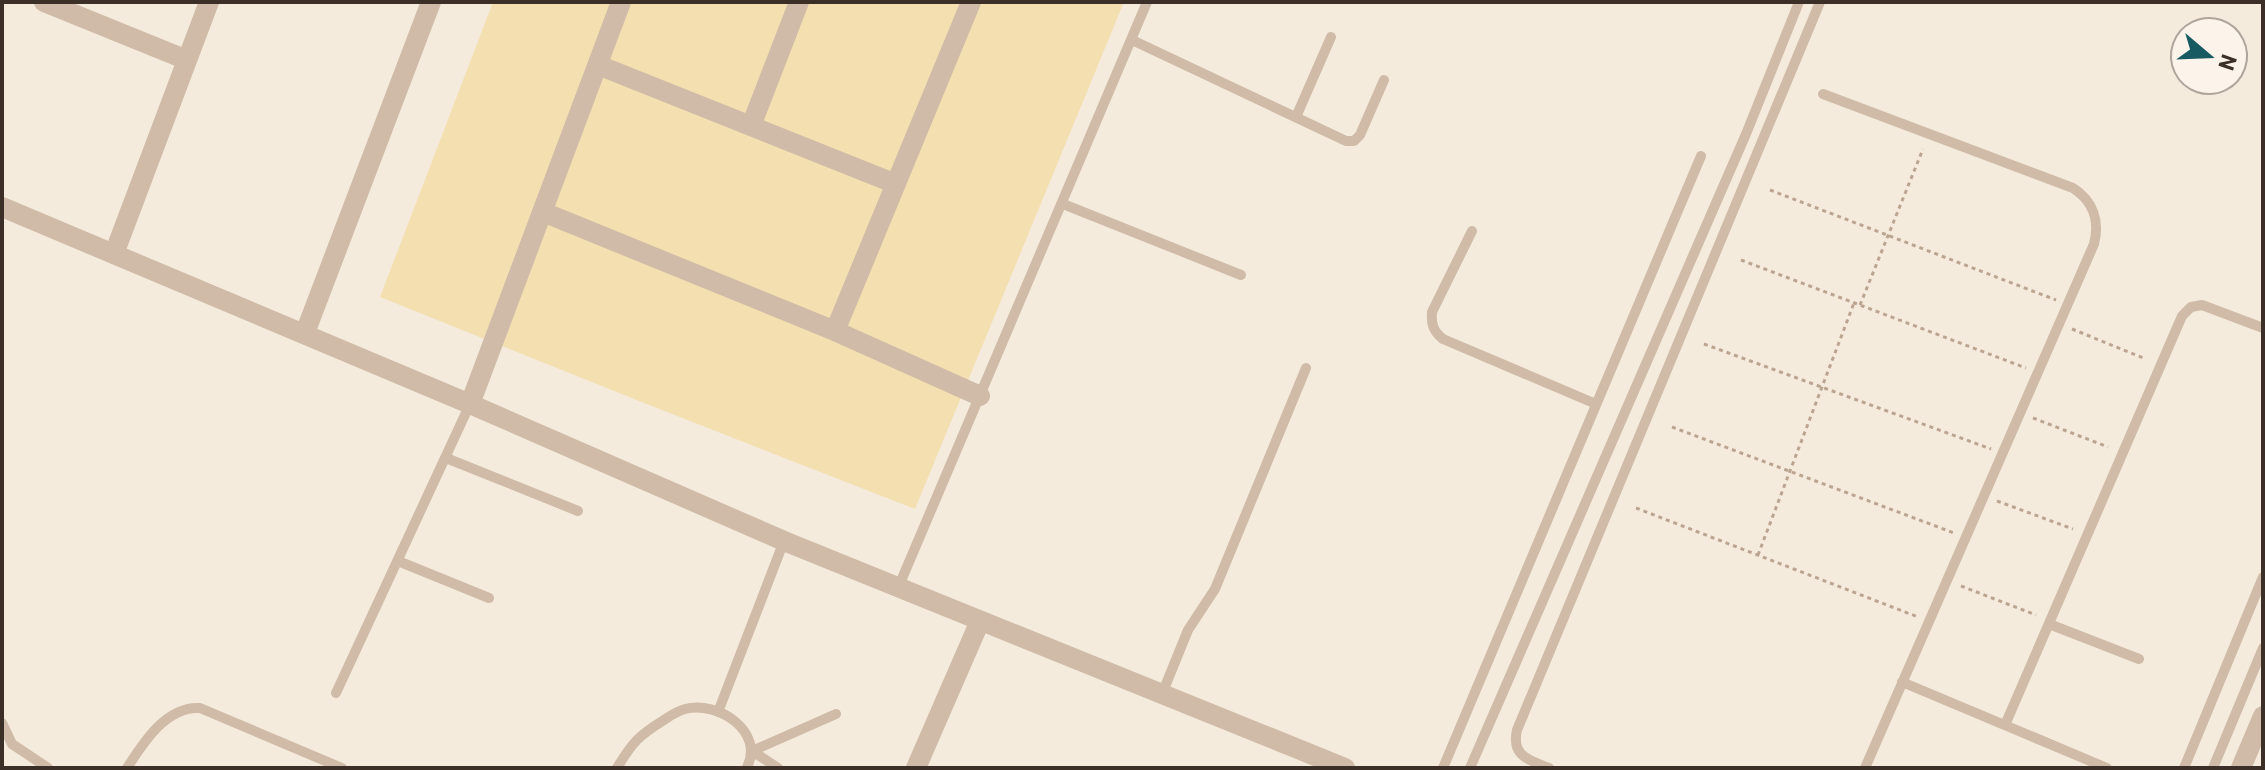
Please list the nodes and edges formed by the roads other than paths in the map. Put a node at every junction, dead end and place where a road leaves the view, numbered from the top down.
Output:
1 (44, 2) edge
2 (209, 2) edge
3 (431, 2) edge
4 (621, 2) edge
5 (799, 2) edge
6 (971, 2) edge
7 (1147, 2) edge
8 (1799, 2) edge
9 (1820, 2) edge
10 (1331, 37) dead end
11 (1132, 40) junction
12 (187, 60) junction
13 (598, 65) junction
14 (1384, 80) dead end
15 (1823, 94) dead end
16 (1296, 117) junction
17 (751, 126) junction
18 (1701, 156) dead end
19 (896, 184) junction
20 (1063, 204) junction
21 (2, 207) edge
22 (543, 212) junction
23 (1472, 231) dead end
24 (114, 254) junction
25 (1241, 275) dead end
26 (2263, 328) edge
27 (835, 331) junction
28 (305, 333) junction
29 (1306, 368) dead end
30 (980, 396) junction
31 (470, 404) junction
32 (1596, 404) junction
33 (446, 458) junction
34 (578, 511) dead end
35 (784, 541) junction
36 (398, 561) junction
37 (2263, 577) edge
38 (898, 588) junction
39 (489, 598) dead end
40 (980, 621) junction
41 (2050, 622) junction
42 (2263, 648) edge
43 (2139, 659) dead end
44 (1902, 682) junction
45 (336, 693) dead end
46 (1162, 694) junction
47 (718, 712) junction
48 (836, 714) dead end
49 (2263, 716) edge
50 (2, 723) edge
51 (2005, 725) junction
52 (752, 751) junction
53 (747, 767) edge
54 (48, 768) edge
55 (127, 768) edge
56 (342, 768) edge
57 (617, 768) edge
58 (778, 768) edge
59 (916, 768) edge
60 (1345, 768) edge
61 (1443, 768) edge
62 (1470, 768) edge
63 (1549, 768) edge
64 (1865, 768) edge
65 (2107, 768) edge
66 (2184, 768) edge
67 (2213, 768) edge
68 (2241, 768) edge

1 - 12 street
2 - 12 street
3 - 28 street
4 - 13 street
5 - 17 street
6 - 19 street
7 - 11 lane
8 - 62 lane
9 - 63 lane
10 - 16 lane
11 - 16 lane
11 - 20 lane
12 - 24 street
13 - 17 street
13 - 22 street
14 - 16 lane
15 - 44 lane
17 - 19 street
18 - 32 lane
19 - 27 street
20 - 25 lane
20 - 30 lane
21 - 24 street
22 - 27 street
22 - 31 street
23 - 32 lane
24 - 28 street
26 - 41 lane
27 - 30 street
28 - 31 street
29 - 46 lane
30 - 38 lane
31 - 33 lane
31 - 35 street
32 - 61 lane
33 - 34 lane
33 - 36 lane
35 - 38 street
35 - 47 lane
36 - 39 lane
36 - 45 lane
37 - 66 lane
38 - 40 street
40 - 46 street
40 - 59 street
41 - 43 lane
41 - 51 lane
42 - 67 lane
44 - 51 lane
44 - 64 lane
46 - 60 street
47 - 52 lane
47 - 57 lane
48 - 52 lane
49 - 68 street
50 - 54 lane
51 - 65 lane
52 - 53 lane
52 - 58 lane
55 - 56 lane

